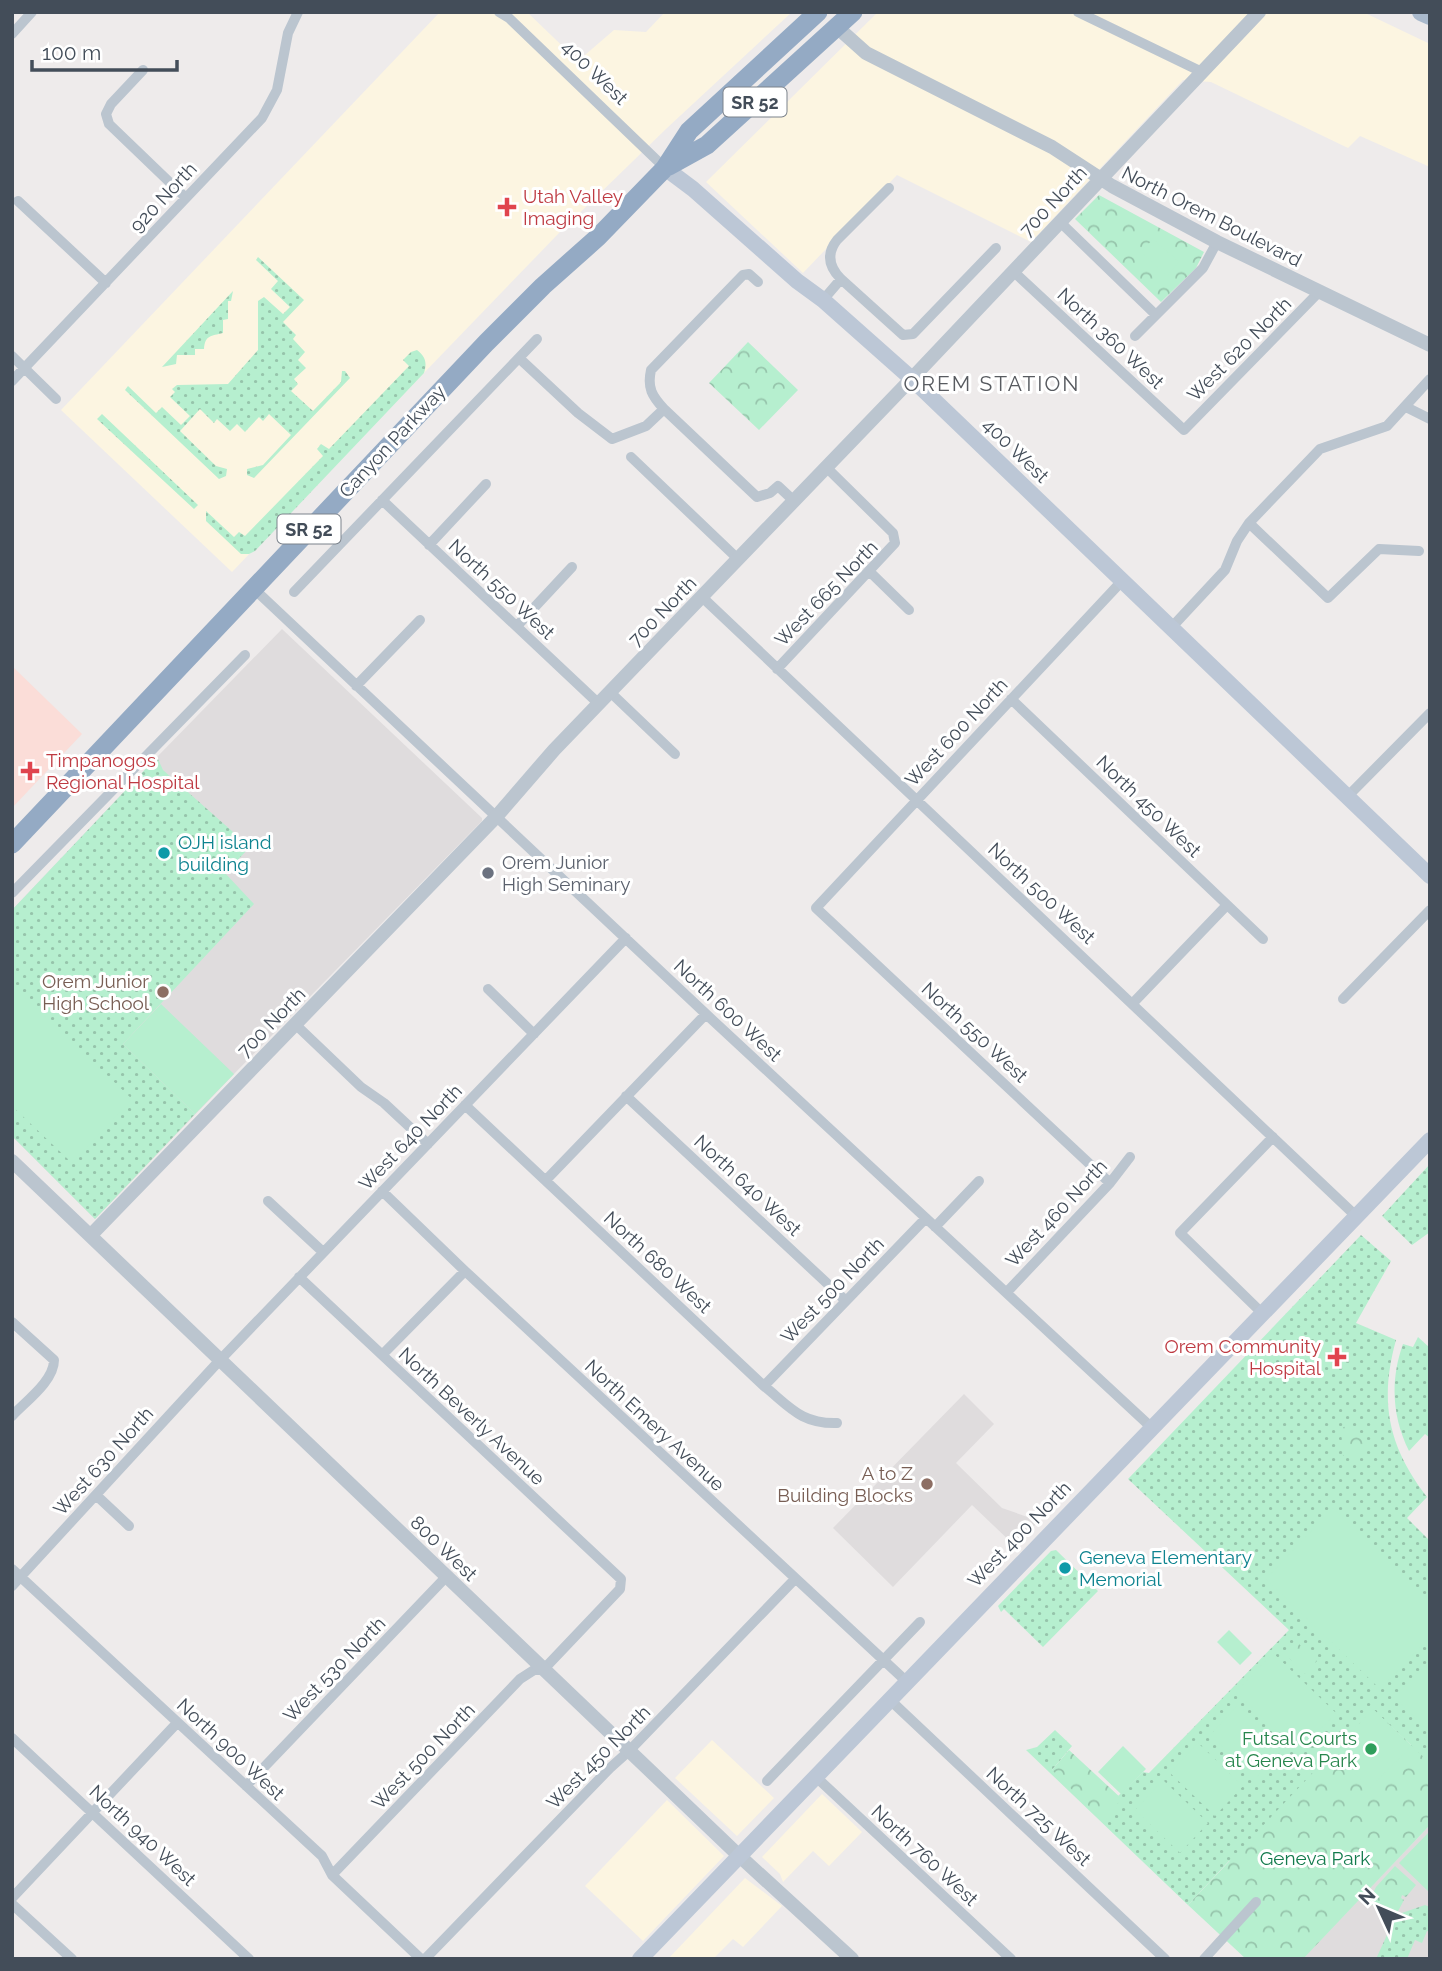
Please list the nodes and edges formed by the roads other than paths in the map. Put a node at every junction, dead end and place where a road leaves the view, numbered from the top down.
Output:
1 (32, 12) edge
2 (298, 12) edge
3 (499, 12) edge
4 (818, 12) edge
5 (852, 12) edge
6 (1078, 12) edge
7 (1259, 12) edge
8 (1421, 12) edge
9 (1430, 16) edge
10 (838, 28) junction
11 (13, 31) edge
12 (143, 71) dead end
13 (1202, 72) junction
14 (665, 168) junction
15 (1101, 179) junction
16 (889, 188) dead end
17 (186, 198) junction
18 (18, 201) dead end
19 (1060, 222) junction
20 (1217, 242) junction
21 (996, 248) dead end
22 (1014, 272) junction
23 (841, 279) junction
24 (758, 282) dead end
25 (106, 283) junction
26 (1319, 292) junction
27 (823, 300) junction
28 (1156, 315) junction
29 (1135, 336) dead end
30 (537, 339) dead end
31 (1430, 345) edge
32 (12, 356) edge
33 (519, 358) junction
34 (25, 368) junction
35 (912, 379) junction
36 (1430, 379) edge
37 (12, 381) edge
38 (56, 399) dead end
39 (1406, 407) junction
40 (664, 409) junction
41 (1430, 419) edge
42 (1184, 430) joint
43 (631, 457) dead end
44 (827, 468) junction
45 (486, 484) dead end
46 (382, 500) junction
47 (794, 501) junction
48 (1249, 523) junction
49 (429, 545) junction
50 (1419, 551) dead end
51 (738, 559) junction
52 (572, 566) dead end
53 (870, 572) junction
54 (1122, 581) junction
55 (253, 588) junction
56 (294, 592) dead end
57 (702, 597) junction
58 (909, 610) dead end
59 (420, 620) dead end
60 (517, 626) junction
61 (1171, 628) junction
62 (245, 654) dead end
63 (777, 669) junction
64 (356, 686) junction
65 (610, 692) junction
66 (1011, 699) junction
67 (599, 704) junction
68 (1430, 713) edge
69 (675, 754) dead end
70 (1348, 796) junction
71 (916, 801) junction
72 (496, 817) junction
73 (12, 844) edge
74 (1430, 876) edge
75 (12, 893) edge
76 (1227, 905) junction
77 (816, 908) joint
78 (1430, 910) edge
79 (626, 938) junction
80 (1263, 939) dead end
81 (488, 989) dead end
82 (1343, 999) dead end
83 (1133, 1003) junction
84 (706, 1014) junction
85 (295, 1024) junction
86 (534, 1034) junction
87 (626, 1096) junction
88 (465, 1105) junction
89 (1273, 1137) junction
90 (1430, 1140) edge
91 (428, 1144) junction
92 (1130, 1157) dead end
93 (12, 1161) edge
94 (545, 1180) junction
95 (979, 1181) dead end
96 (1110, 1183) junction
97 (382, 1191) junction
98 (268, 1201) dead end
99 (1357, 1217) junction
100 (926, 1218) junction
101 (935, 1227) junction
102 (91, 1235) junction
103 (323, 1252) junction
104 (465, 1271) junction
105 (299, 1277) junction
106 (1007, 1292) junction
107 (845, 1300) junction
108 (1262, 1313) junction
109 (12, 1322) edge
110 (382, 1355) junction
111 (220, 1360) junction
112 (764, 1386) junction
113 (12, 1416) edge
114 (837, 1423) dead end
115 (1151, 1427) junction
116 (96, 1495) junction
117 (129, 1526) dead end
118 (17, 1573) edge
119 (446, 1577) junction
120 (621, 1579) joint
121 (794, 1579) junction
122 (12, 1587) edge
123 (920, 1622) dead end
124 (883, 1660) junction
125 (543, 1670) junction
126 (906, 1681) junction
127 (889, 1699) junction
128 (177, 1723) junction
129 (12, 1738) edge
130 (629, 1751) junction
131 (815, 1776) junction
132 (767, 1781) dead end
133 (246, 1786) junction
134 (94, 1813) junction
135 (738, 1856) junction
136 (332, 1875) junction
137 (12, 1898) edge
138 (1256, 1902) dead end
139 (12, 1904) edge
140 (645, 1957) edge
141 (72, 1959) edge
142 (249, 1959) edge
143 (423, 1959) edge
144 (852, 1959) edge
145 (1011, 1959) edge
146 (1165, 1959) edge
147 (1204, 1959) edge

1 - 11 street
2 - 17 street, 920 North
3 - 14 street, 400 West
4 - 14 highway, Canyon Parkway / SR 52
5 - 10 highway, Canyon Parkway / SR 52
6 - 13 street
7 - 13 street, 700 North
8 - 9 main road
10 - 14 highway, Canyon Parkway / SR 52
10 - 15 street, North Orem Boulevard
12 - 17 street
13 - 15 street, 700 North
14 - 27 main road, 400 West
14 - 55 highway, Canyon Parkway / SR 52
15 - 19 street, 700 North
15 - 20 street, North Orem Boulevard
16 - 23 street
17 - 25 street, 920 North
18 - 25 street
19 - 22 street, 700 North
19 - 28 street
20 - 26 street, North Orem Boulevard
20 - 28 street
21 - 23 street
22 - 35 street, 700 North
22 - 42 street, North 360 West
23 - 27 street
24 - 40 street
25 - 34 street, 920 North
26 - 31 street, North Orem Boulevard
26 - 42 street, West 620 North
27 - 35 main road, 400 West
28 - 29 street
30 - 33 street
32 - 34 street
33 - 40 street
33 - 46 street
34 - 37 street, 920 North
34 - 38 street
35 - 44 street, 700 North
35 - 54 main road, 400 West
36 - 39 street
39 - 41 street
39 - 48 street
40 - 47 street
43 - 51 street
44 - 47 street, 700 North
44 - 53 street, West 665 North
45 - 49 street
46 - 49 street, North 550 West
46 - 56 street
47 - 51 street, 700 North
48 - 50 street
48 - 61 street
49 - 60 street, North 550 West
51 - 57 street, 700 North
52 - 60 street
53 - 58 street
53 - 63 street, West 665 North
54 - 61 main road, 400 West
54 - 66 street, West 600 North
55 - 64 street, North 600 West
55 - 73 highway, Canyon Parkway / SR 52
57 - 63 street, North 500 West
57 - 65 street, 700 North
59 - 64 street
60 - 67 street, North 550 West
61 - 70 main road, 400 West
62 - 75 street
63 - 71 street, North 500 West
64 - 72 street, North 600 West
65 - 67 street, 700 North
65 - 69 street
66 - 71 street, West 600 North
66 - 76 street, North 450 West
67 - 72 street, 700 North
68 - 70 street
70 - 74 main road, 400 West
71 - 77 street, West 600 North
71 - 83 street, North 500 West
72 - 79 street, North 600 West
72 - 85 street, 700 North
76 - 80 street, North 450 West
76 - 83 street
77 - 96 street, North 550 West
78 - 82 street
79 - 84 street, North 600 West
79 - 86 street, West 640 North
81 - 86 street
83 - 89 street, North 500 West
84 - 87 street
84 - 100 street, North 600 West
85 - 91 street
85 - 102 street, 700 North
86 - 88 street, West 640 North
87 - 94 street
87 - 107 street, North 640 West
88 - 91 street, West 640 North
88 - 94 street, North 680 West
89 - 99 street, North 500 West
89 - 108 street
90 - 99 main road, West 400 North
91 - 97 street, West 640 North
92 - 96 street, West 460 North
93 - 102 street, 800 West
94 - 112 street, North 680 West
95 - 101 street
96 - 106 street, West 460 North
97 - 103 street, West 640 North
97 - 104 street, North Emery Avenue
98 - 103 street
99 - 108 main road, West 400 North
100 - 101 street, North 600 West
100 - 107 street, West 500 North
101 - 106 street, North 600 West
102 - 111 street, 800 West
103 - 105 street, West 640 North
104 - 110 street
104 - 121 street, North Emery Avenue
105 - 110 street, North Beverly Avenue
105 - 111 street, West 640 North
106 - 115 street, North 600 West
107 - 112 street, West 500 North
108 - 115 main road, West 400 North
109 - 113 street
110 - 120 street, North Beverly Avenue
111 - 116 street, West 630 North
111 - 119 street, 800 West
112 - 114 street, North 680 West
115 - 126 main road, West 400 North
116 - 117 street
116 - 118 street, West 630 North
118 - 122 street, West 630 North
118 - 128 street, North 900 West
119 - 125 street, 800 West
119 - 133 street, West 530 North
120 - 125 street, West 500 North
121 - 124 street, North Emery Avenue
121 - 130 street, West 450 North
123 - 124 street
124 - 126 street, North Emery Avenue
124 - 132 street
125 - 130 street, 800 West
125 - 136 street, West 500 North
126 - 127 main road, West 400 North
127 - 131 main road, West 400 North
127 - 146 street, North 725 West
128 - 133 street, North 900 West
128 - 134 street
129 - 134 street, North 940 West
130 - 135 street, 800 West
130 - 143 street, West 450 North
131 - 135 main road, West 400 North
131 - 145 street, North 760 West
133 - 136 street, North 900 West
134 - 137 street
134 - 142 street, North 940 West
135 - 140 main road, West 400 North
135 - 144 street, 800 West
136 - 143 street, North 900 West
138 - 147 street
139 - 141 street

